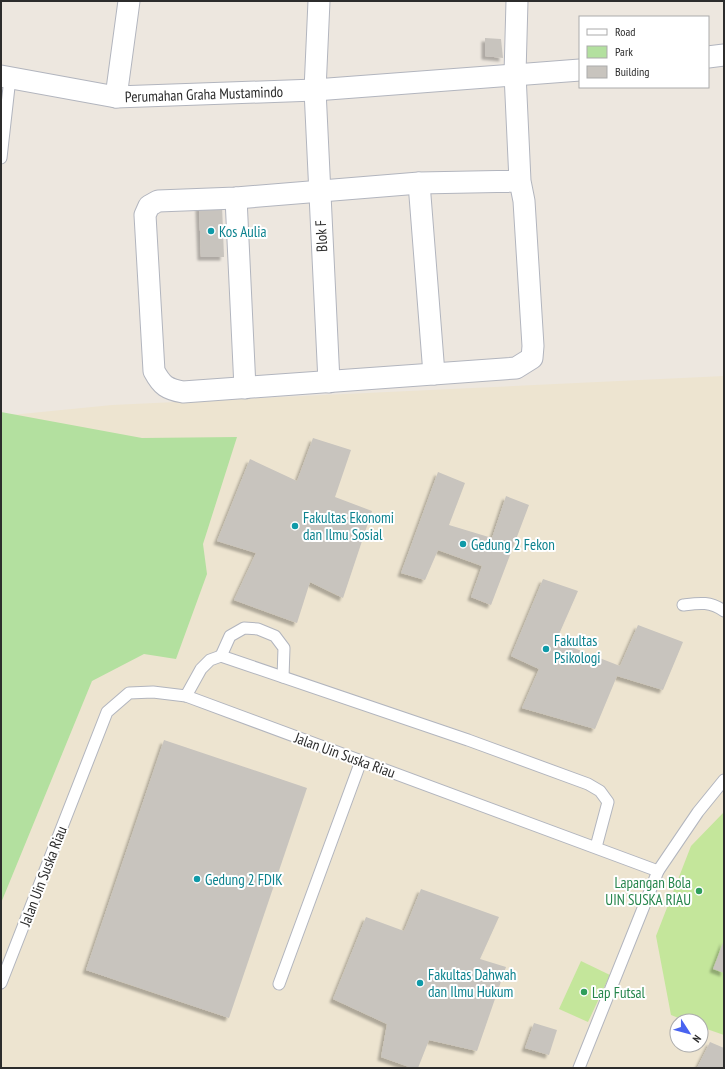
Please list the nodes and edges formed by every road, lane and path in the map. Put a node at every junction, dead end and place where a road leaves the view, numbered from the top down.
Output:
1 (133, 1) edge
2 (319, 1) edge
3 (516, 1) edge
4 (724, 55) edge
5 (709, 57) edge
6 (579, 70) edge
7 (514, 74) junction
8 (5, 77) edge
9 (315, 90) junction
10 (116, 97) junction
11 (1, 158) edge
12 (520, 181) junction
13 (419, 183) junction
14 (319, 191) junction
15 (236, 198) junction
16 (434, 374) junction
17 (328, 382) junction
18 (245, 388) junction
19 (683, 605) dead end
20 (724, 611) edge
21 (221, 656) junction
22 (283, 678) junction
23 (186, 696) junction
24 (361, 761) junction
25 (724, 780) edge
26 (596, 848) junction
27 (658, 871) junction
28 (1, 983) edge
29 (279, 984) dead end
30 (579, 1068) edge

1 - 10 street, Perumahan Graha Mustamindo
2 - 9 street
3 - 7 street
4 - 5 street
6 - 7 street, Perumahan Graha Mustamindo
7 - 9 street, Perumahan Graha Mustamindo
7 - 12 street
8 - 10 street
8 - 11 lane
9 - 10 street, Perumahan Graha Mustamindo
9 - 14 street, Blok F
12 - 13 street
12 - 16 street
13 - 14 street
13 - 16 street
14 - 15 street
14 - 17 street, Blok F
15 - 18 street
15 - 18 street
16 - 17 street
17 - 18 street
19 - 20 lane
21 - 22 lane
21 - 22 lane
21 - 23 lane
22 - 26 lane
23 - 24 lane, Jalan Uin Suska Riau
23 - 28 lane, Jalan Uin Suska Riau
24 - 26 lane, Jalan Uin Suska Riau
24 - 29 lane
25 - 27 lane
26 - 27 lane, Jalan Uin Suska Riau
27 - 30 lane

